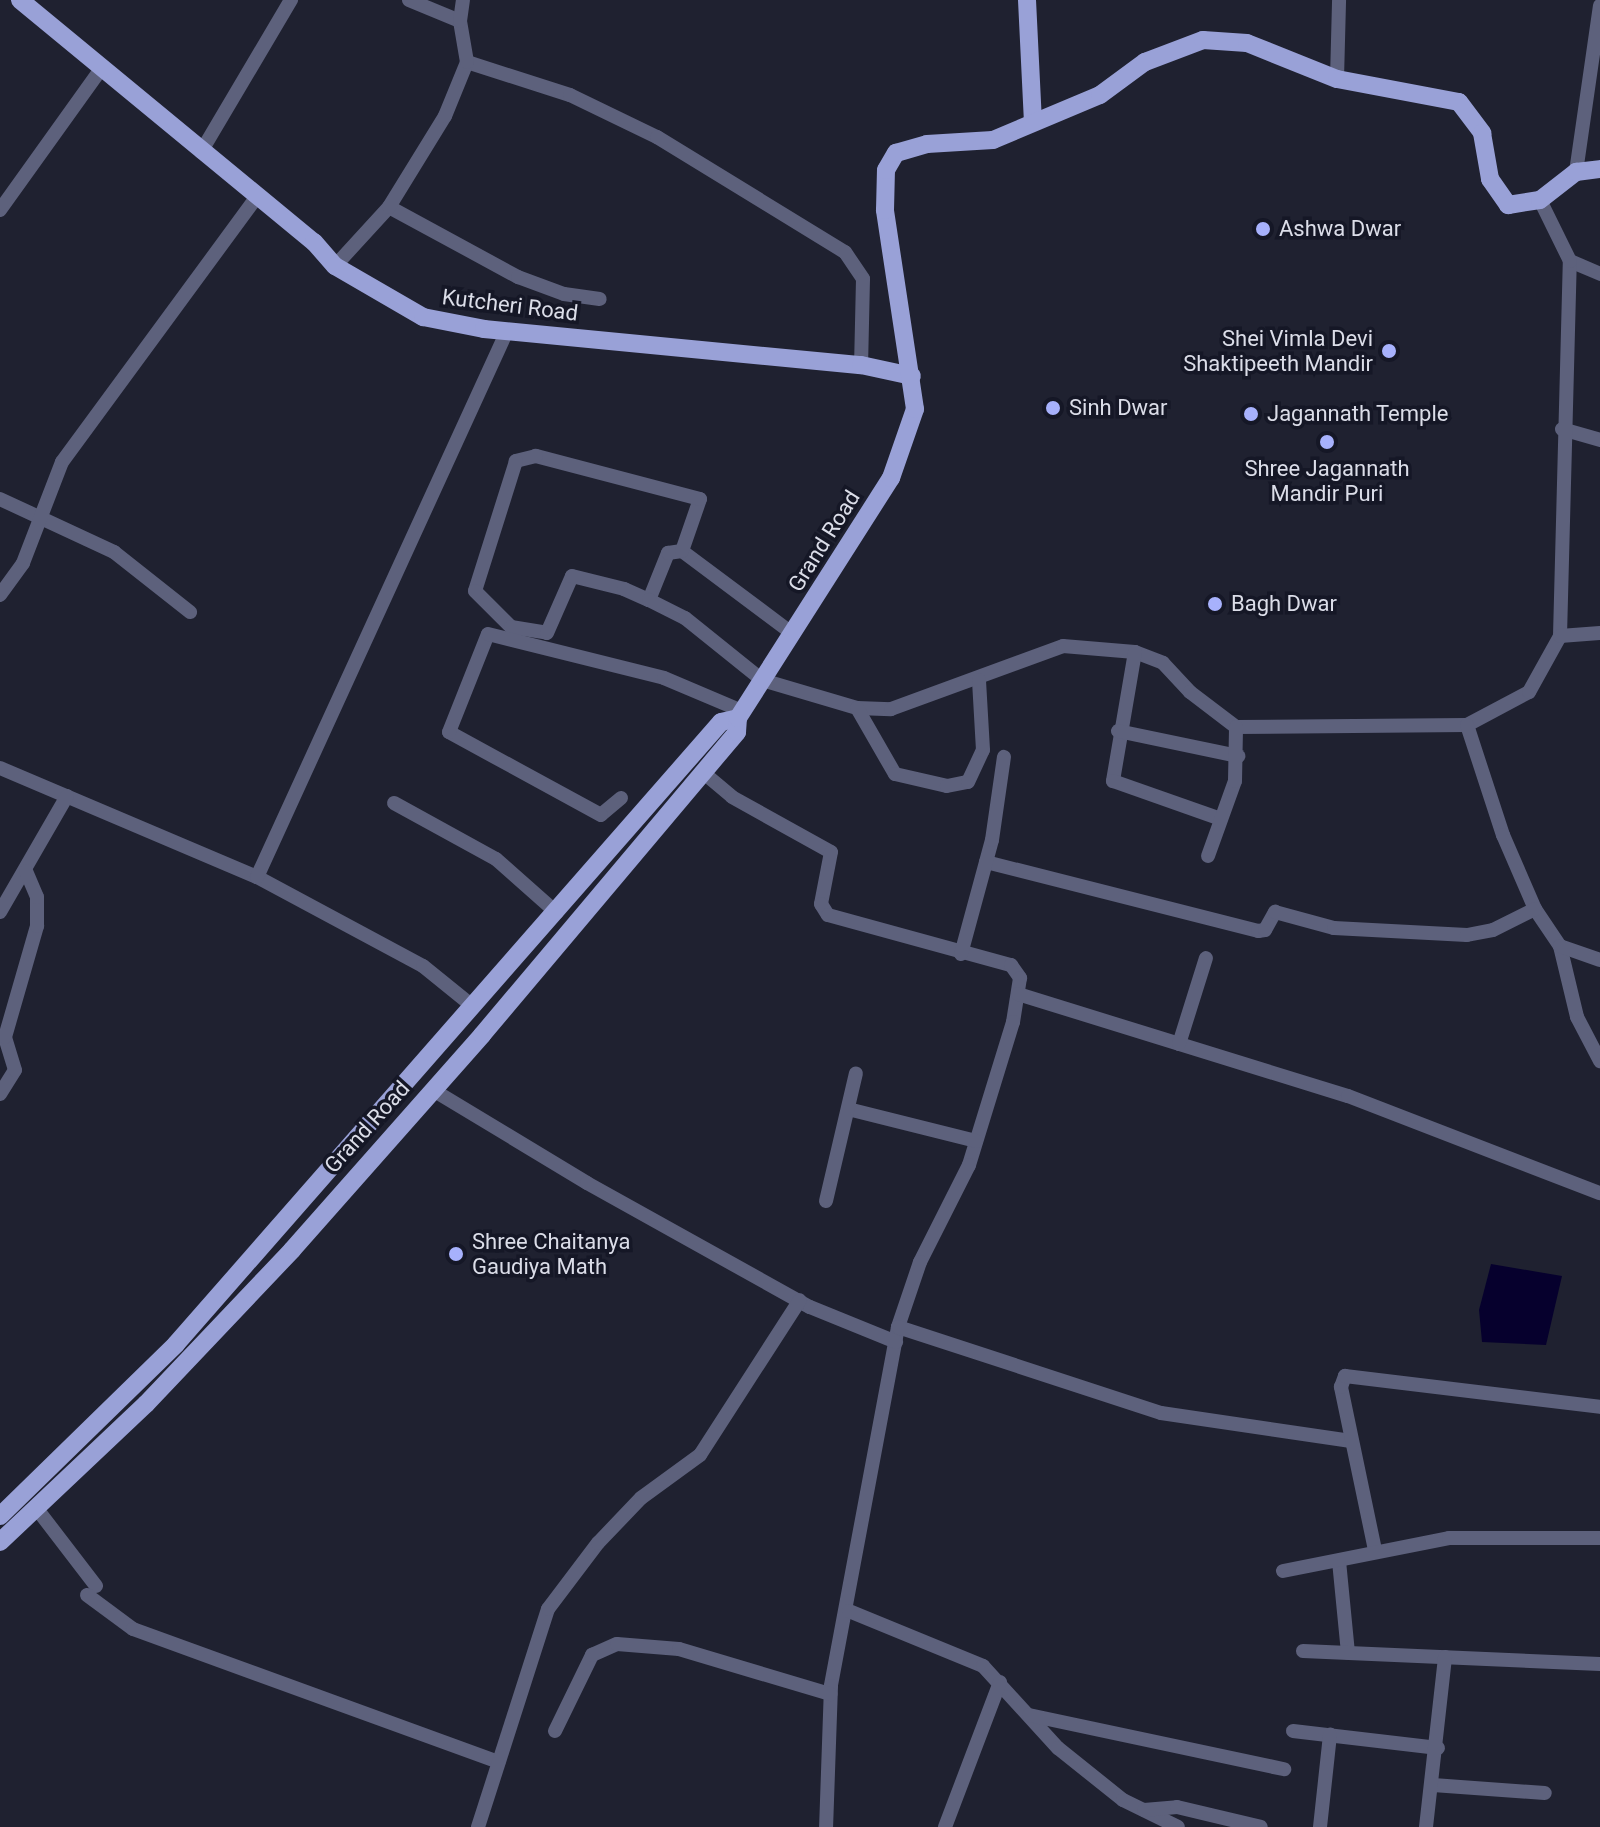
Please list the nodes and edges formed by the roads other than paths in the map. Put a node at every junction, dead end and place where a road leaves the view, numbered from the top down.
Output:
1 (20, 0) edge
2 (291, 0) edge
3 (409, 0) edge
4 (463, 0) edge
5 (1027, 0) edge
6 (1339, 0) edge
7 (1600, 6) edge
8 (460, 21) junction
9 (467, 62) junction
10 (101, 69) junction
11 (1337, 79) junction
12 (1033, 121) junction
13 (201, 152) junction
14 (1600, 169) edge
15 (1576, 172) junction
16 (258, 195) junction
17 (1540, 200) junction
18 (389, 207) junction
19 (0, 210) edge
20 (1570, 261) junction
21 (335, 266) junction
22 (1600, 274) edge
23 (600, 299) dead end
24 (507, 331) junction
25 (861, 365) junction
26 (912, 376) junction
27 (1562, 429) junction
28 (1600, 440) edge
29 (0, 499) edge
30 (37, 518) junction
31 (682, 551) junction
32 (0, 595) edge
33 (649, 600) junction
34 (190, 612) dead end
35 (1600, 633) edge
36 (793, 634) junction
37 (1560, 636) junction
38 (1135, 652) junction
39 (762, 680) junction
40 (979, 680) junction
41 (857, 708) junction
42 (740, 714) junction
43 (1467, 725) junction
44 (1236, 727) junction
45 (1118, 731) junction
46 (1238, 756) junction
47 (1004, 757) dead end
48 (0, 768) edge
49 (705, 774) junction
50 (67, 796) junction
51 (621, 798) dead end
52 (394, 803) dead end
53 (1221, 819) junction
54 (1208, 856) dead end
55 (986, 862) junction
56 (26, 871) junction
57 (257, 877) junction
58 (1535, 909) junction
59 (0, 912) edge
60 (557, 913) junction
61 (1560, 946) junction
62 (961, 954) junction
63 (1206, 958) dead end
64 (1600, 960) edge
65 (1018, 994) junction
66 (470, 1004) junction
67 (490, 1026) junction
68 (1179, 1044) junction
69 (1600, 1061) edge
70 (856, 1073) dead end
71 (433, 1090) junction
72 (0, 1094) edge
73 (848, 1109) junction
74 (976, 1141) junction
75 (1600, 1193) edge
76 (826, 1201) dead end
77 (800, 1300) junction
78 (898, 1327) junction
79 (896, 1342) junction
80 (1600, 1407) edge
81 (1351, 1441) junction
82 (37, 1509) junction
83 (0, 1516) edge
84 (1600, 1538) edge
85 (0, 1542) edge
86 (1375, 1550) junction
87 (1339, 1561) junction
88 (1283, 1571) dead end
89 (849, 1611) junction
90 (1303, 1651) dead end
91 (1348, 1653) junction
92 (1445, 1657) junction
93 (1600, 1664) edge
94 (1000, 1682) junction
95 (830, 1694) junction
96 (1029, 1715) junction
97 (555, 1731) dead end
98 (1293, 1731) dead end
99 (1330, 1735) junction
100 (1438, 1748) junction
101 (499, 1762) junction
102 (1284, 1769) dead end
103 (1433, 1785) junction
104 (1545, 1793) dead end
105 (1142, 1810) junction
106 (478, 1827) edge
107 (826, 1827) edge
108 (945, 1827) edge
109 (1178, 1827) edge
110 (1261, 1827) edge
111 (1320, 1827) edge
112 (1426, 1827) edge

1 - 10 main road, Kutcheri Road
2 - 13 street
3 - 8 street
4 - 8 street
5 - 12 main road
6 - 11 street
7 - 15 street
8 - 9 street
9 - 18 street
9 - 25 street
10 - 13 main road, Kutcheri Road
10 - 19 street
11 - 12 main road
11 - 17 main road
12 - 26 main road, Grand Road
13 - 16 main road, Kutcheri Road
14 - 15 main road
15 - 17 main road
16 - 21 main road, Kutcheri Road
16 - 30 street
17 - 20 street
18 - 21 street
18 - 23 street
20 - 22 street
20 - 27 street
21 - 24 main road, Kutcheri Road
24 - 25 main road, Kutcheri Road
24 - 57 street
25 - 26 main road, Kutcheri Road
26 - 36 main road, Grand Road
27 - 28 street
27 - 37 street
29 - 30 street
30 - 32 street
30 - 34 street
31 - 33 street
31 - 33 street
31 - 36 street
33 - 39 street
35 - 37 street
36 - 39 main road, Grand Road
37 - 43 street
38 - 40 street
38 - 44 street
38 - 45 street
39 - 41 street
39 - 42 main road, Grand Road
40 - 41 street
40 - 41 street
42 - 49 main road, Grand Road
42 - 51 street
42 - 60 main road, Grand Road
43 - 44 street
43 - 58 street
44 - 46 street
45 - 46 street
45 - 53 street
46 - 53 street
47 - 55 street
48 - 50 street
49 - 62 street
49 - 67 main road, Grand Road
50 - 56 street
50 - 57 street
52 - 60 street
53 - 54 street
55 - 58 street
55 - 62 street
56 - 59 street
56 - 72 street
57 - 66 street
58 - 61 street
60 - 66 main road, Grand Road
61 - 64 street
61 - 69 street
62 - 65 street
63 - 68 street
65 - 68 street
65 - 74 street
66 - 67 main road
66 - 83 main road, Grand Road
67 - 71 main road, Grand Road
68 - 75 street
70 - 73 street
71 - 77 street
71 - 82 main road, Grand Road
73 - 74 street
73 - 76 street
74 - 78 street
77 - 79 street
77 - 101 street
78 - 79 street
78 - 81 street
79 - 89 street
80 - 81 street
81 - 86 street
82 - 85 main road, Grand Road
82 - 101 street
84 - 86 street
86 - 87 street
87 - 88 street
87 - 91 street
89 - 94 street
89 - 95 street
90 - 91 street
91 - 92 street
92 - 93 street
92 - 100 street
94 - 96 street
94 - 108 street
95 - 97 street
95 - 107 street
96 - 102 street
96 - 105 street
98 - 99 street
99 - 100 street
99 - 111 street
100 - 103 street
101 - 106 street
103 - 104 street
103 - 112 street
105 - 109 street
105 - 110 street

